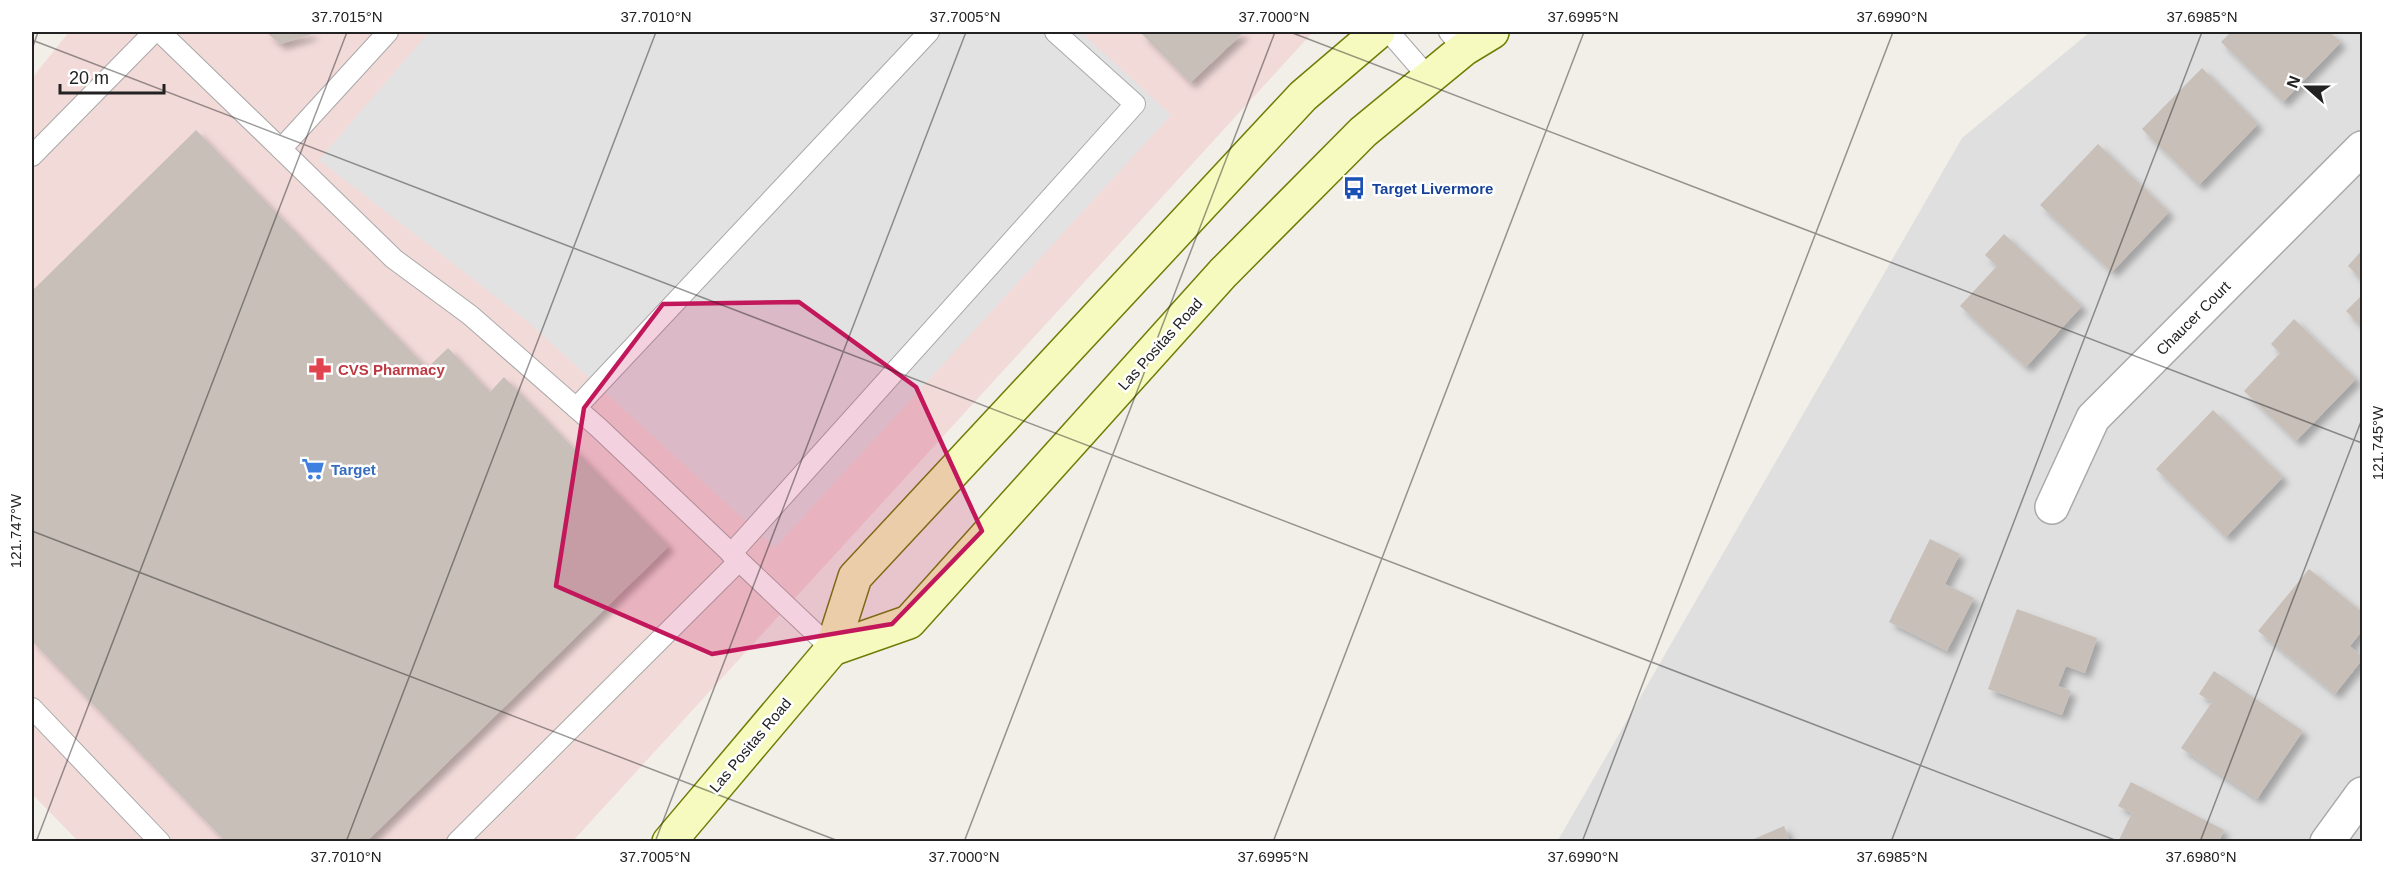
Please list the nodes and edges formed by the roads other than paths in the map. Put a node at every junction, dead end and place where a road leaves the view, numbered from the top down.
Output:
1 (154, 32) edge
2 (160, 32) edge
3 (388, 32) edge
4 (929, 32) edge
5 (1055, 32) edge
6 (1378, 32) edge
7 (1389, 32) edge
8 (1492, 32) edge
9 (1456, 40) edge
10 (1429, 78) junction
11 (281, 148) junction
12 (2362, 148) edge
13 (32, 156) edge
14 (576, 408) junction
15 (2052, 507) dead end
16 (735, 557) junction
17 (832, 649) junction
18 (32, 708) edge
19 (2362, 794) edge
20 (160, 842) edge
21 (457, 842) edge
22 (669, 842) edge
23 (2327, 842) edge

1 - 13 lane
2 - 11 lane
3 - 11 lane
4 - 14 lane
5 - 16 lane
6 - 17 main road, Las Positas Road
7 - 10 lane
8 - 9 main road, Las Positas Road
9 - 10 main road, Las Positas Road
10 - 17 main road, Las Positas Road
11 - 14 lane
12 - 15 street, Chaucer Court
14 - 16 lane
16 - 17 lane
16 - 21 lane
17 - 22 main road, Las Positas Road
18 - 20 lane
19 - 23 street

